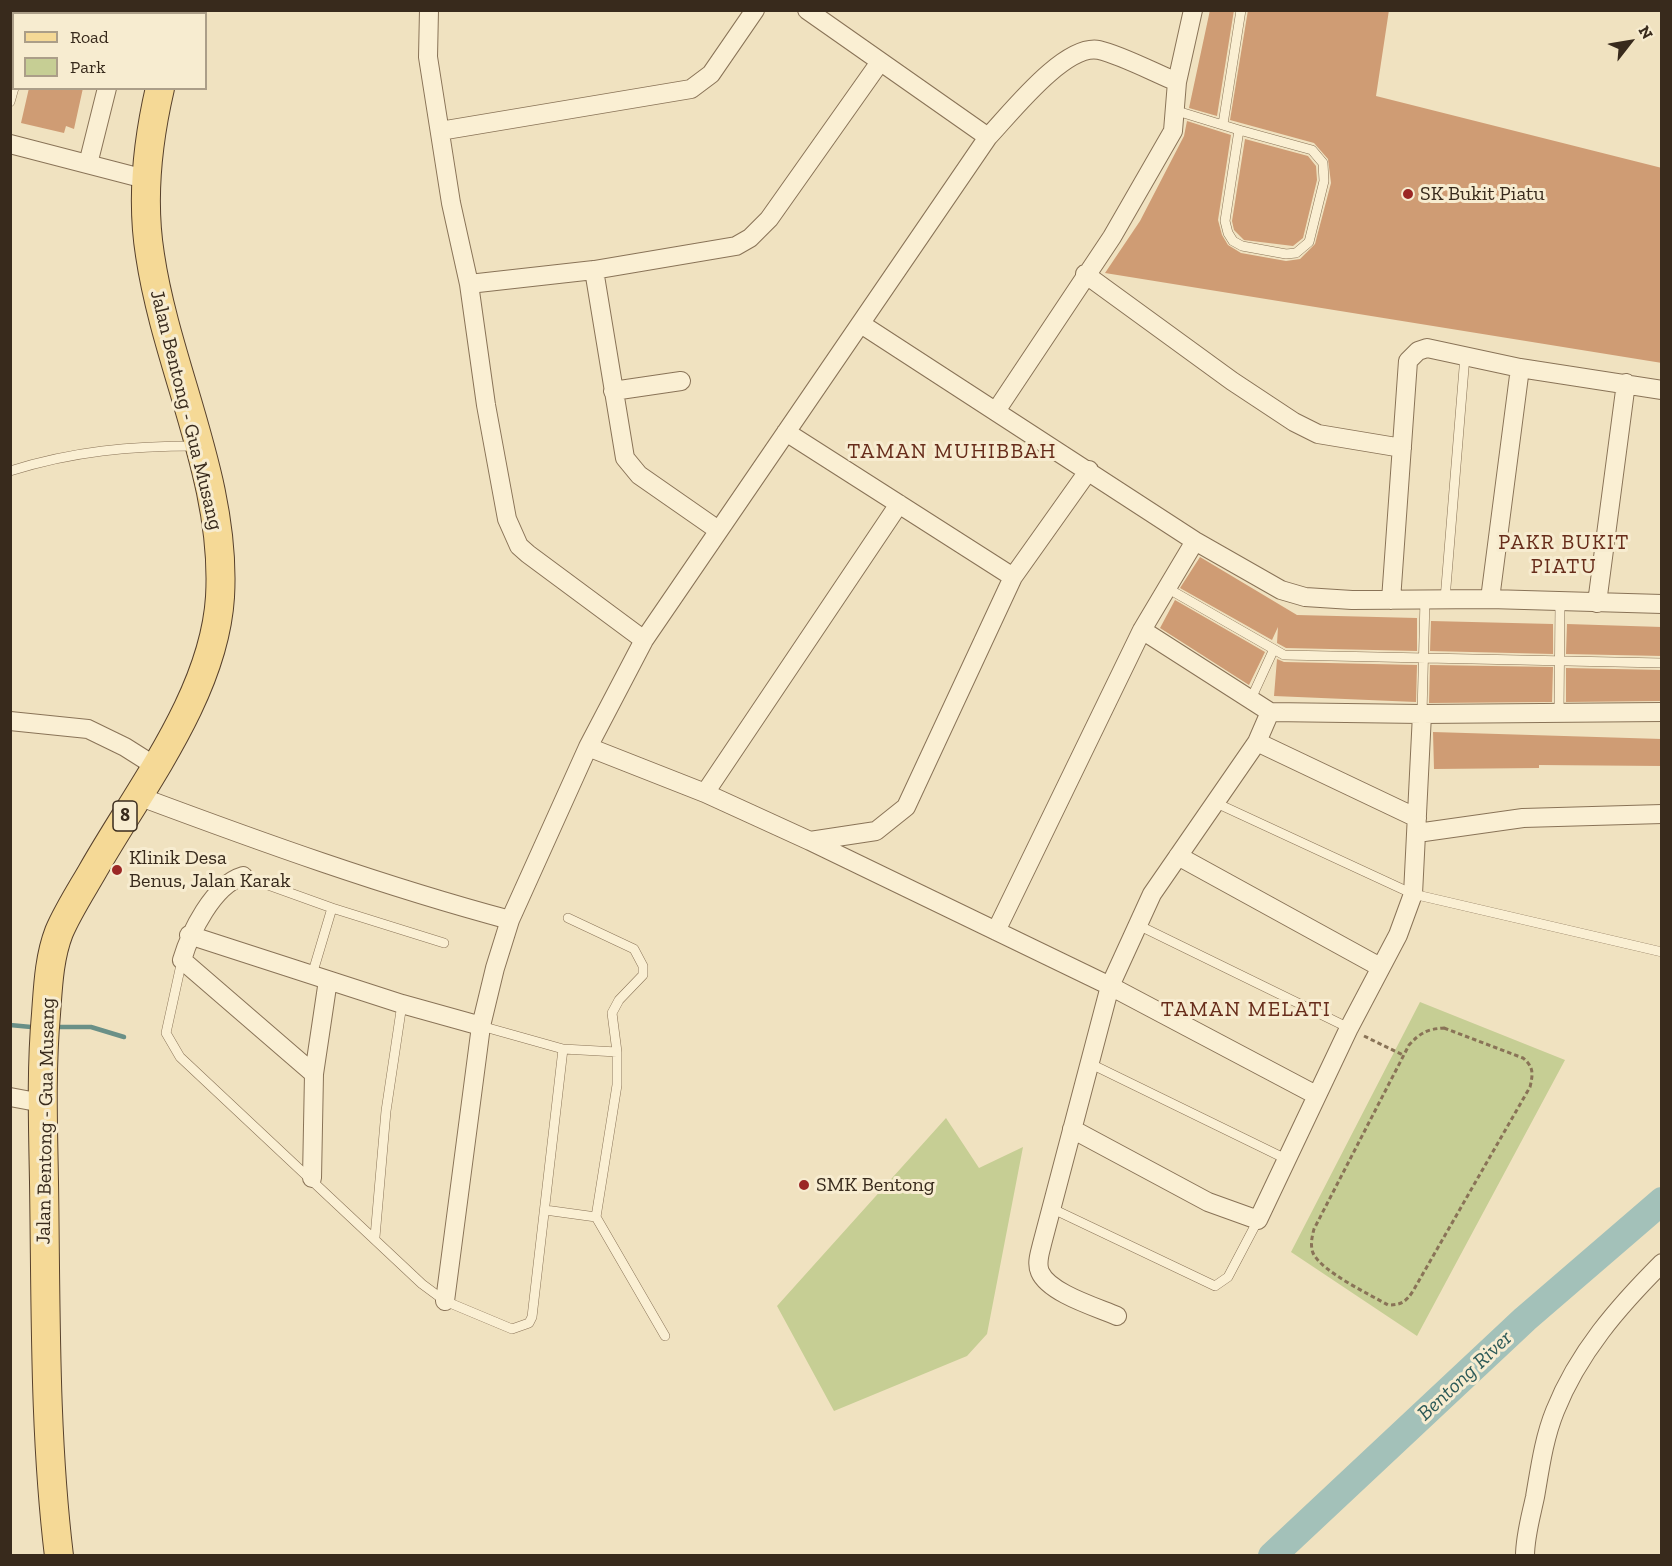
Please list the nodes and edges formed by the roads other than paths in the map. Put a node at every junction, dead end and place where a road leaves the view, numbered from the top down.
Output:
1 (429, 10) edge
2 (754, 10) edge
3 (807, 10) edge
4 (1193, 10) edge
5 (1241, 10) edge
6 (880, 62) junction
7 (1177, 82) junction
8 (106, 90) edge
9 (160, 90) edge
10 (1177, 111) junction
11 (1223, 124) junction
12 (1239, 130) junction
13 (440, 131) junction
14 (988, 136) junction
15 (10, 144) edge
16 (88, 164) junction
17 (145, 179) junction
18 (594, 270) junction
19 (1085, 274) junction
20 (469, 284) junction
21 (861, 324) junction
22 (1466, 356) junction
23 (1520, 368) junction
24 (681, 381) dead end
25 (1626, 383) junction
26 (1662, 390) edge
27 (613, 391) junction
28 (996, 411) junction
29 (786, 432) junction
30 (199, 446) junction
31 (1402, 448) junction
32 (1089, 470) junction
33 (10, 471) edge
34 (899, 504) junction
35 (718, 530) junction
36 (1195, 541) junction
37 (1013, 577) junction
38 (1167, 588) junction
39 (1425, 599) junction
40 (1445, 599) junction
41 (1391, 600) junction
42 (1490, 600) junction
43 (1661, 600) edge
44 (1560, 603) junction
45 (1597, 603) junction
46 (1142, 630) junction
47 (644, 640) junction
48 (1273, 651) junction
49 (1424, 658) junction
50 (1559, 660) junction
51 (1662, 663) edge
52 (1251, 699) junction
53 (1270, 712) junction
54 (1662, 712) edge
55 (1558, 713) junction
56 (1422, 714) junction
57 (10, 721) edge
58 (1257, 742) junction
59 (588, 747) junction
60 (155, 766) junction
61 (705, 793) junction
62 (138, 796) junction
63 (1214, 802) junction
64 (1662, 814) edge
65 (1417, 826) junction
66 (810, 841) junction
67 (1178, 856) junction
68 (243, 876) joint
69 (1413, 894) junction
70 (332, 908) junction
71 (568, 918) dead end
72 (510, 920) junction
73 (1140, 926) junction
74 (996, 931) junction
75 (189, 936) junction
76 (444, 943) dead end
77 (1662, 952) edge
78 (182, 960) junction
79 (1380, 967) junction
80 (320, 977) junction
81 (1110, 986) junction
82 (402, 1004) junction
83 (481, 1026) junction
84 (1349, 1028) junction
85 (563, 1049) junction
86 (617, 1052) junction
87 (1091, 1064) junction
88 (314, 1074) junction
89 (1316, 1095) junction
90 (10, 1097) edge
91 (42, 1103) junction
92 (1072, 1129) junction
93 (1286, 1159) junction
94 (312, 1178) junction
95 (1053, 1209) junction
96 (544, 1210) junction
97 (596, 1217) junction
98 (1258, 1220) junction
99 (375, 1237) junction
100 (1662, 1263) edge
101 (445, 1300) junction
102 (1117, 1317) dead end
103 (665, 1336) dead end
104 (59, 1556) edge
105 (1525, 1556) edge

1 - 13 street
2 - 13 street
3 - 6 street
4 - 7 street
5 - 11 lane
6 - 14 street
6 - 18 street
7 - 10 street
7 - 14 street
8 - 16 street
9 - 17 main road, Jalan Bentong - Gua Musang / 8
10 - 11 lane
10 - 19 street
11 - 12 lane
12 - 12 lane
13 - 20 street
14 - 21 street
15 - 16 street
16 - 17 street
17 - 30 main road, Jalan Bentong - Gua Musang / 8
18 - 20 street
18 - 27 street
19 - 28 street
19 - 31 street
20 - 47 street
21 - 28 street
21 - 29 street
22 - 23 street
22 - 31 street
22 - 40 lane
23 - 25 street
23 - 42 street
24 - 27 street
25 - 26 street
25 - 45 street
27 - 35 street
28 - 32 street
29 - 34 street
29 - 35 street
30 - 33 lane
30 - 60 main road, Jalan Bentong - Gua Musang / 8
31 - 41 street
32 - 36 street
32 - 37 street
34 - 37 street
34 - 61 street
35 - 47 street
36 - 38 street
36 - 41 street
37 - 66 street
38 - 46 street
38 - 48 lane
39 - 40 street
39 - 41 street
39 - 49 lane
40 - 42 street
42 - 44 street
43 - 45 street
44 - 45 street
44 - 50 lane
46 - 52 street
46 - 74 street
47 - 59 street
48 - 49 lane
48 - 52 lane
49 - 50 lane
49 - 56 lane
50 - 51 lane
50 - 55 lane
52 - 53 street
53 - 56 street
53 - 58 street
54 - 55 street
55 - 56 street
56 - 65 street
57 - 60 street
58 - 63 street
58 - 65 street
59 - 61 street
59 - 72 street
60 - 62 main road, Jalan Bentong - Gua Musang / 8
61 - 66 street
62 - 72 street
62 - 91 main road, Jalan Bentong - Gua Musang / 8
63 - 67 street
63 - 69 lane
64 - 65 street
65 - 69 street
66 - 74 street
67 - 73 street
67 - 79 street
68 - 70 lane
68 - 75 street
69 - 77 lane
69 - 79 street
70 - 76 lane
70 - 80 lane
71 - 86 lane
72 - 83 street
73 - 81 street
73 - 84 lane
74 - 81 street
75 - 78 street
75 - 80 street
78 - 88 street
78 - 94 lane
79 - 84 street
80 - 82 street
80 - 88 street
81 - 87 street
81 - 89 street
82 - 83 street
82 - 99 lane
83 - 85 lane
83 - 101 street
84 - 89 street
85 - 86 lane
85 - 96 lane
86 - 97 lane
87 - 92 street
87 - 93 lane
88 - 94 street
89 - 93 street
90 - 91 street
91 - 104 main road, Jalan Bentong - Gua Musang / 8
92 - 95 street
92 - 98 street
93 - 98 street
94 - 99 lane
95 - 98 lane
95 - 102 street
96 - 97 lane
96 - 101 lane
97 - 103 lane
99 - 101 lane
100 - 105 street

